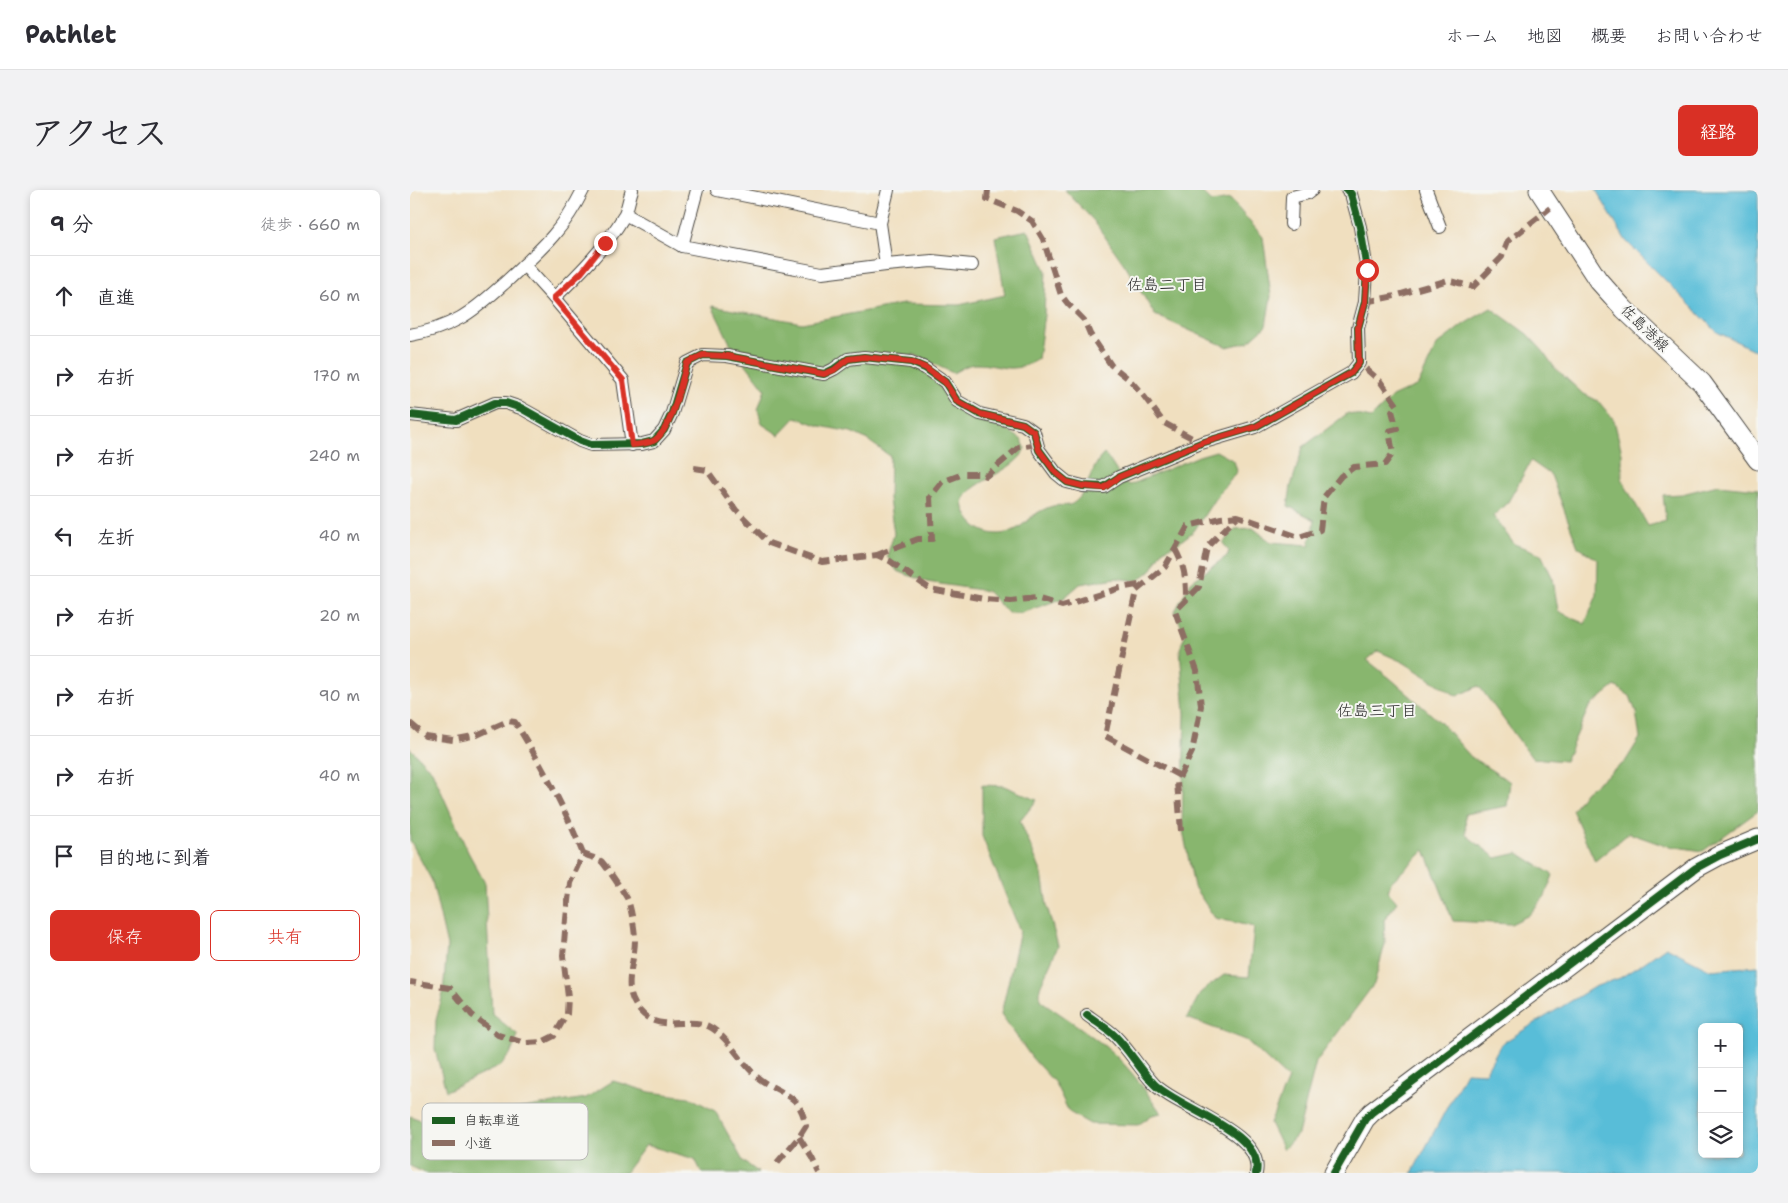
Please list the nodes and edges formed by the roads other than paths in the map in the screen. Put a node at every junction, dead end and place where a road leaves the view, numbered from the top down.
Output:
1 (583, 190) edge
2 (632, 190) edge
3 (696, 190) edge
4 (717, 190) edge
5 (888, 190) edge
6 (1312, 190) edge
7 (1347, 190) edge
8 (1426, 190) edge
9 (1539, 190) edge
10 (625, 214) junction
11 (880, 223) junction
12 (1291, 224) dead end
13 (1440, 227) dead end
14 (682, 246) junction
15 (524, 265) junction
16 (886, 265) junction
17 (972, 265) dead end
18 (554, 298) junction
19 (410, 335) edge
20 (410, 415) edge
21 (632, 445) junction
22 (1758, 460) edge
23 (1758, 839) edge
24 (1087, 1015) dead end
25 (1256, 1173) edge
26 (1334, 1173) edge

1 - 15 street
2 - 10 street
3 - 14 street
4 - 11 street
5 - 11 street
6 - 12 street
7 - 21 street
8 - 13 street
9 - 22 street, 佐島港線
10 - 14 street
10 - 18 street
11 - 16 street
14 - 16 street
15 - 18 street
15 - 19 street
16 - 17 street
18 - 21 street
20 - 21 street
23 - 26 street
24 - 25 street

